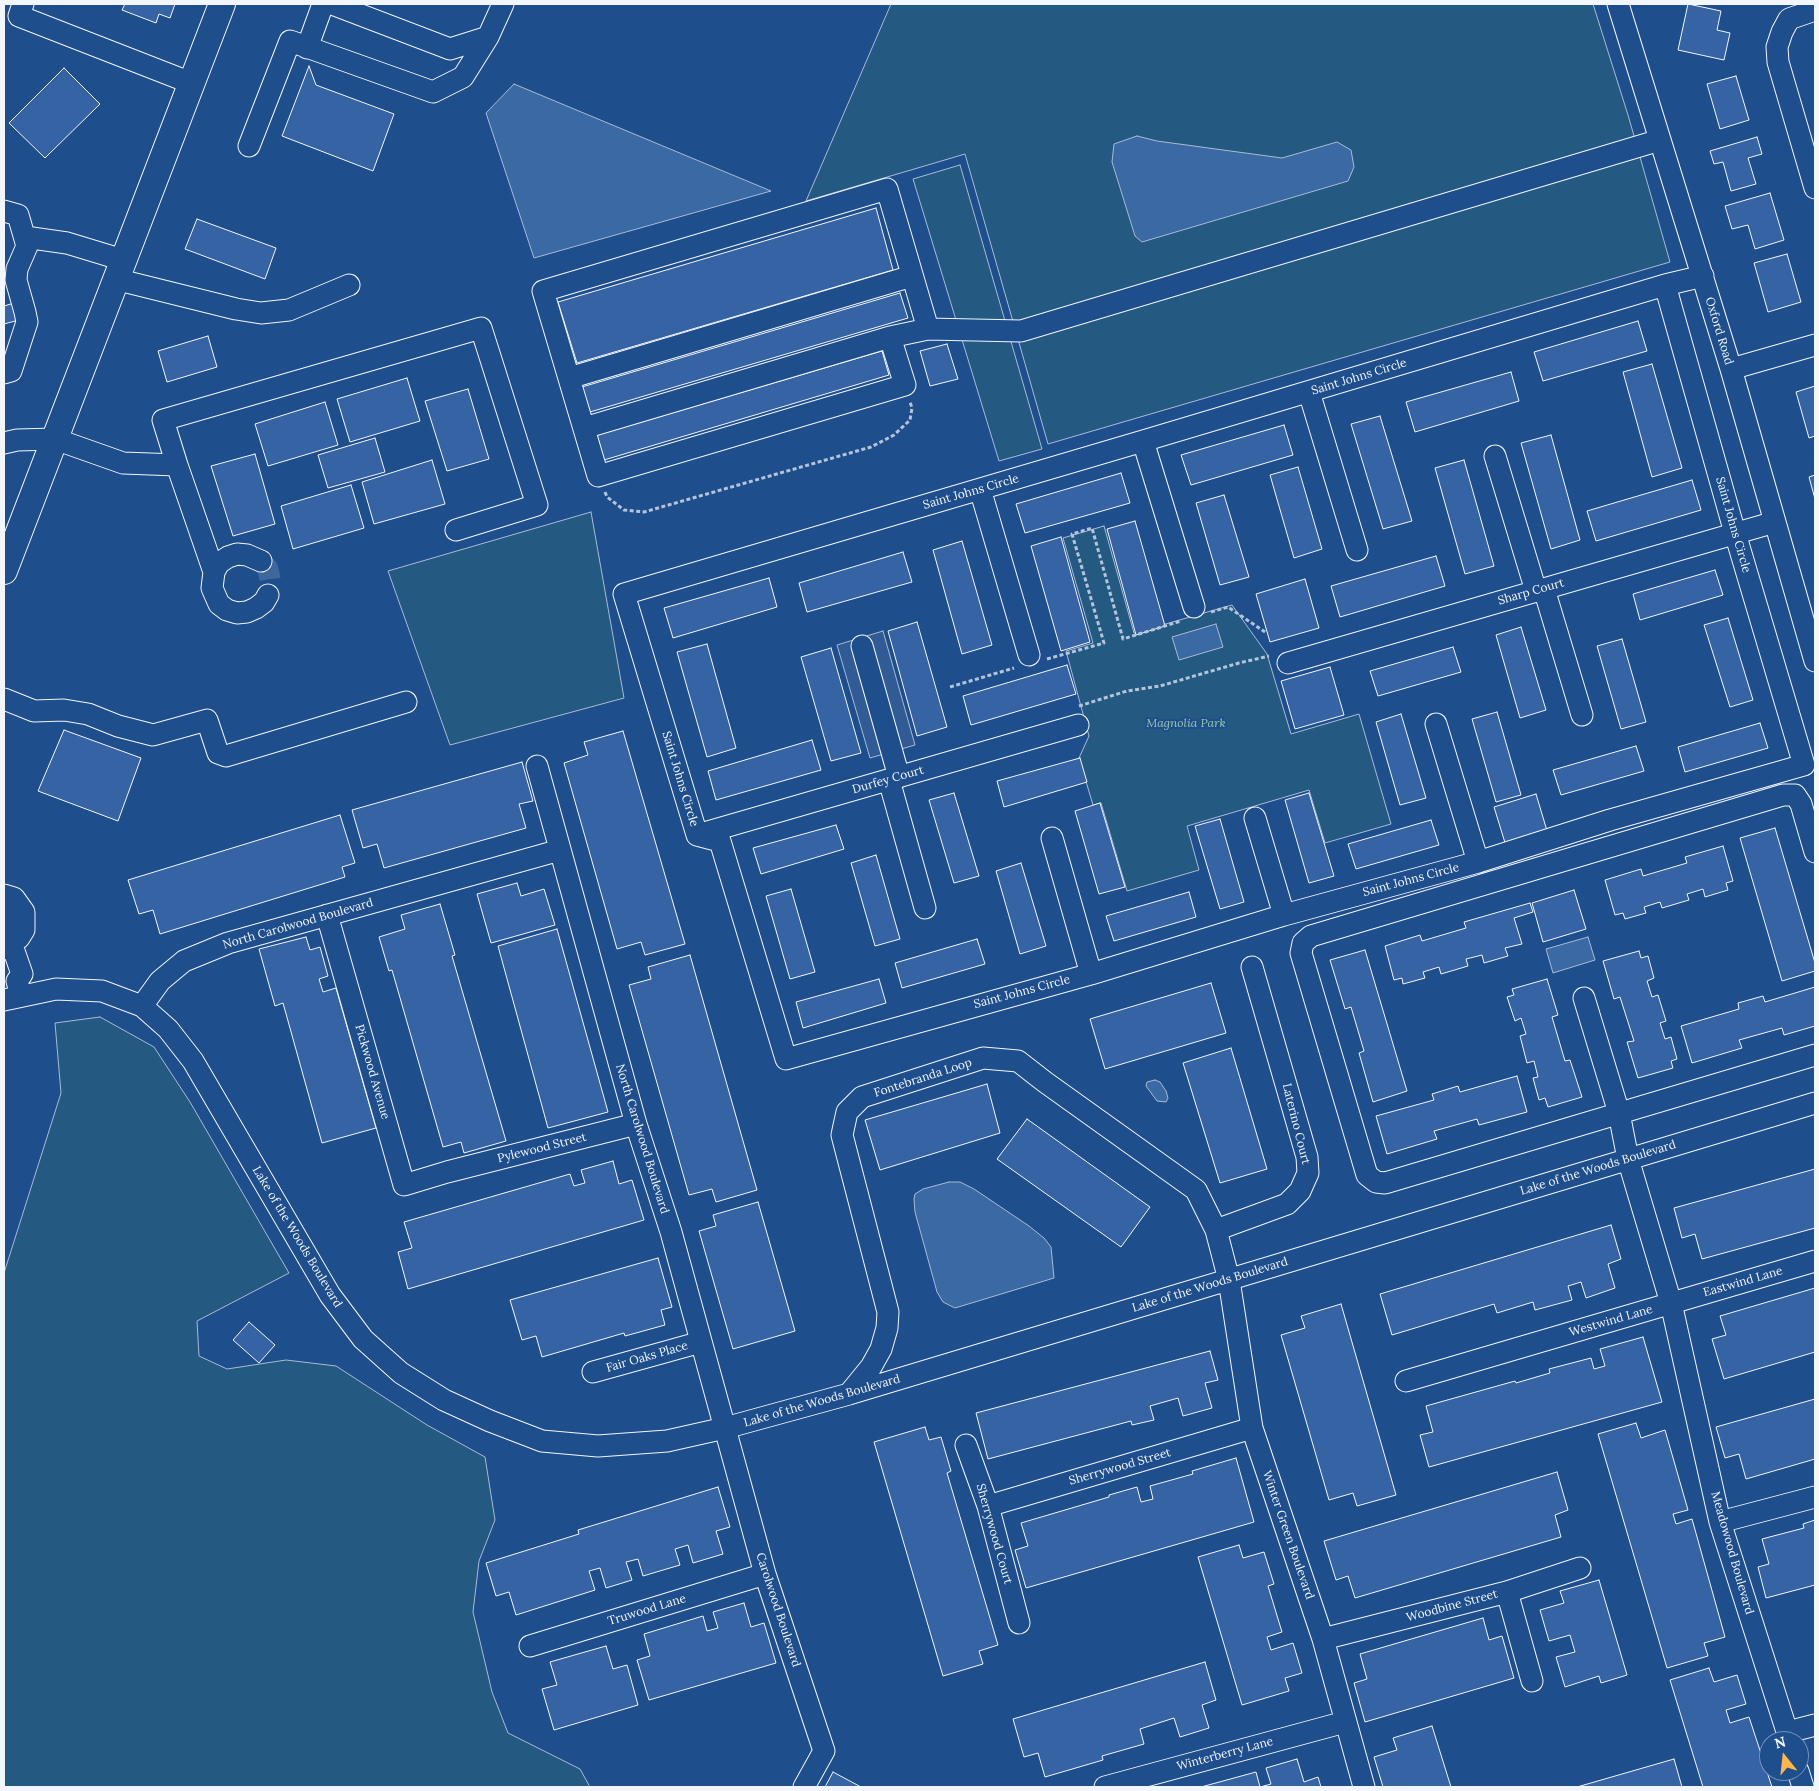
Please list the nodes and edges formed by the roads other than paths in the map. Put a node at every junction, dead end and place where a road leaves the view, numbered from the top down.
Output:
1 (23, 4) edge
2 (222, 4) edge
3 (323, 4) edge
4 (332, 4) edge
5 (503, 4) edge
6 (1618, 4) edge
7 (356, 8) edge
8 (1815, 10) edge
9 (488, 37) junction
10 (307, 48) junction
11 (192, 83) junction
12 (1660, 140) junction
13 (249, 146) dead end
14 (1815, 188) edge
15 (4, 211) edge
16 (25, 237) junction
17 (12, 265) edge
18 (119, 269) junction
19 (912, 276) junction
20 (1703, 276) junction
21 (349, 285) dead end
22 (1665, 285) junction
23 (12, 294) edge
24 (24, 329) junction
25 (928, 329) junction
26 (4, 335) edge
27 (890, 337) junction
28 (1815, 344) edge
29 (1730, 369) junction
30 (7, 372) edge
31 (569, 378) junction
32 (1309, 392) junction
33 (584, 428) junction
34 (55, 439) junction
35 (1143, 441) junction
36 (4, 443) edge
37 (1495, 456) dead end
38 (177, 465) junction
39 (980, 490) junction
40 (1775, 522) junction
41 (456, 530) dead end
42 (1735, 534) junction
43 (1357, 550) dead end
44 (262, 561) dead end
45 (4, 571) edge
46 (214, 572) junction
47 (1540, 590) junction
48 (268, 594) dead end
49 (1196, 613) road end
50 (862, 646) dead end
51 (1278, 659) road end
52 (1031, 660) road end
53 (1815, 661) edge
54 (4, 699) edge
55 (406, 702) dead end
56 (1078, 715) road end
57 (1582, 715) dead end
58 (1436, 724) dead end
59 (1810, 763) edge
60 (537, 766) dead end
61 (894, 778) junction
62 (1255, 818) dead end
63 (697, 835) junction
64 (1052, 838) dead end
65 (560, 850) junction
66 (1815, 852) edge
67 (1478, 862) junction
68 (4, 895) edge
69 (925, 908) dead end
70 (4, 913) edge
71 (327, 915) junction
72 (1284, 915) junction
73 (5, 943) edge
74 (1252, 967) dead end
75 (1091, 974) junction
76 (14, 992) edge
77 (1584, 998) dead end
78 (142, 1006) junction
79 (1815, 1055) edge
80 (1815, 1103) edge
81 (1619, 1113) junction
82 (636, 1124) junction
83 (1628, 1159) junction
84 (447, 1172) joint
85 (1216, 1230) junction
86 (1815, 1261) edge
87 (1228, 1280) junction
88 (1671, 1303) junction
89 (701, 1342) junction
90 (593, 1372) dead end
91 (1406, 1381) dead end
92 (849, 1394) junction
93 (725, 1428) junction
94 (1252, 1428) junction
95 (966, 1445) dead end
96 (1815, 1497) edge
97 (988, 1506) junction
98 (1720, 1522) junction
99 (1580, 1568) dead end
100 (765, 1574) junction
101 (1507, 1592) junction
102 (1020, 1623) dead end
103 (1323, 1640) junction
104 (530, 1646) dead end
105 (1532, 1681) dead end
106 (1345, 1722) junction
107 (1815, 1725) edge
108 (1787, 1731) edge
109 (1802, 1731) edge
110 (804, 1787) edge
111 (1105, 1787) edge
112 (1364, 1787) edge

1 - 11 street
2 - 11 main road
3 - 10 street
4 - 7 street
5 - 9 street
6 - 12 street, Oxford Road
7 - 9 street
8 - 14 street
9 - 10 street
10 - 13 street
11 - 18 main road
12 - 20 street, Oxford Road
12 - 25 street
15 - 16 street
16 - 17 street
16 - 18 street
17 - 23 street
18 - 21 street
18 - 34 main road
19 - 25 street
19 - 31 street
19 - 31 street
20 - 22 street, Saint Johns Circle
20 - 29 street, Oxford Road
22 - 32 street, Saint Johns Circle
22 - 42 street, Saint Johns Circle
23 - 24 street
24 - 26 street
24 - 30 street
25 - 27 street
27 - 33 street
27 - 33 street
28 - 29 street
29 - 40 street, Oxford Road
31 - 33 street
32 - 35 street, Saint Johns Circle
32 - 43 street
34 - 36 street
34 - 38 street
34 - 45 main road
35 - 39 street, Saint Johns Circle
35 - 49 street
37 - 47 street
38 - 41 street
38 - 46 street
39 - 52 street
39 - 63 street, Saint Johns Circle
40 - 42 street, Sharp Court
40 - 53 street, Oxford Road
42 - 47 street, Sharp Court
42 - 59 street, Saint Johns Circle
44 - 46 street
46 - 48 street
47 - 51 street, Sharp Court
47 - 57 street
50 - 61 street
54 - 55 street
56 - 61 street, Durfey Court
58 - 67 street
59 - 67 street, Saint Johns Circle
60 - 65 street, North Carolwood Boulevard
61 - 63 street, Durfey Court
61 - 69 street
62 - 72 street
63 - 75 street, Saint Johns Circle
64 - 75 street
65 - 71 street, North Carolwood Boulevard
65 - 82 street, North Carolwood Boulevard
66 - 81 street
67 - 72 street, Saint Johns Circle
68 - 73 street
70 - 73 street
71 - 78 street, North Carolwood Boulevard
71 - 84 street, Pickwood Avenue
72 - 75 street, Saint Johns Circle
73 - 76 street
74 - 85 street, Laterino Court
76 - 78 street, Lake of the Woods Boulevard
77 - 81 street
78 - 93 street, Lake of the Woods Boulevard
79 - 81 street
80 - 83 street, Lake of the Woods Boulevard
81 - 83 street
82 - 84 street, Pylewood Street
82 - 89 street, North Carolwood Boulevard
83 - 87 street, Lake of the Woods Boulevard
83 - 88 street
85 - 87 street, Fontebranda Loop
85 - 92 street, Fontebranda Loop
86 - 88 street, Eastwind Lane
87 - 92 street, Lake of the Woods Boulevard
87 - 94 street, Winter Green Boulevard
88 - 91 street, Westwind Lane
88 - 98 street, Meadowood Boulevard
89 - 90 street, Fair Oaks Place
89 - 93 street, North Carolwood Boulevard
92 - 93 street, Lake of the Woods Boulevard
93 - 100 street, Carolwood Boulevard
94 - 97 street, Sherrywood Street
94 - 103 street, Winter Green Boulevard
95 - 97 street, Sherrywood Court
96 - 98 street
97 - 102 street, Sherrywood Court
98 - 108 street, Meadowood Boulevard
99 - 101 street, Woodbine Street
100 - 104 street, Truwood Lane
100 - 110 street, Carolwood Boulevard
101 - 103 street, Woodbine Street
101 - 105 street
103 - 106 street, Winter Green Boulevard
106 - 111 street, Winterberry Lane
106 - 112 street, Winter Green Boulevard
107 - 109 street

